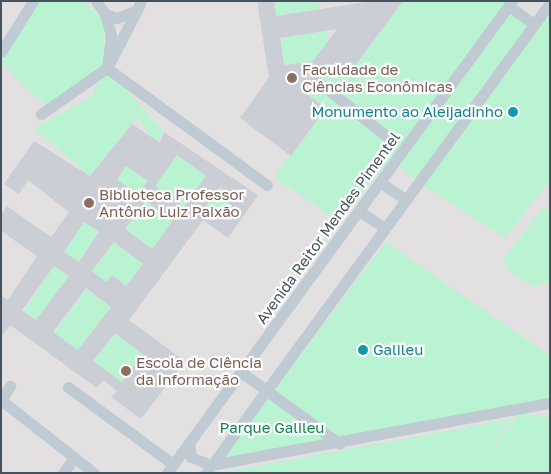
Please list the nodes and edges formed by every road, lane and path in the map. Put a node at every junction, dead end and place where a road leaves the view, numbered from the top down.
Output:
1 (33, 1) edge
2 (95, 1) edge
3 (550, 3) edge
4 (140, 4) edge
5 (510, 4) edge
6 (104, 14) junction
7 (534, 24) junction
8 (1, 52) edge
9 (107, 68) junction
10 (314, 79) dead end
11 (41, 114) dead end
12 (391, 140) dead end
13 (381, 183) junction
14 (267, 185) dead end
15 (406, 199) junction
16 (359, 211) junction
17 (385, 228) junction
18 (241, 372) junction
19 (10, 386) dead end
20 (68, 387) dead end
21 (266, 390) junction
22 (1, 400) edge
23 (550, 403) edge
24 (189, 443) junction
25 (340, 444) junction
26 (74, 458) junction
27 (170, 469) edge
28 (208, 469) edge
29 (63, 473) edge
30 (94, 473) edge

1 - 8 street
2 - 6 street
3 - 7 street
4 - 6 street
4 - 9 street
5 - 7 street
5 - 13 street, Avenida Reitor Mendes Pimentel
6 - 9 street
7 - 15 street
9 - 11 street
9 - 14 street
10 - 12 street
13 - 15 street
13 - 16 street, Avenida Reitor Mendes Pimentel
15 - 17 street
16 - 17 street
16 - 18 street, Avenida Reitor Mendes Pimentel
17 - 21 street
18 - 21 street
18 - 24 street, Avenida Reitor Mendes Pimentel
19 - 22 street
20 - 27 street
21 - 25 street
21 - 28 street
22 - 26 street
23 - 25 street
24 - 27 street, Avenida Reitor Mendes Pimentel
24 - 28 street
25 - 28 street
26 - 29 street
26 - 30 street

